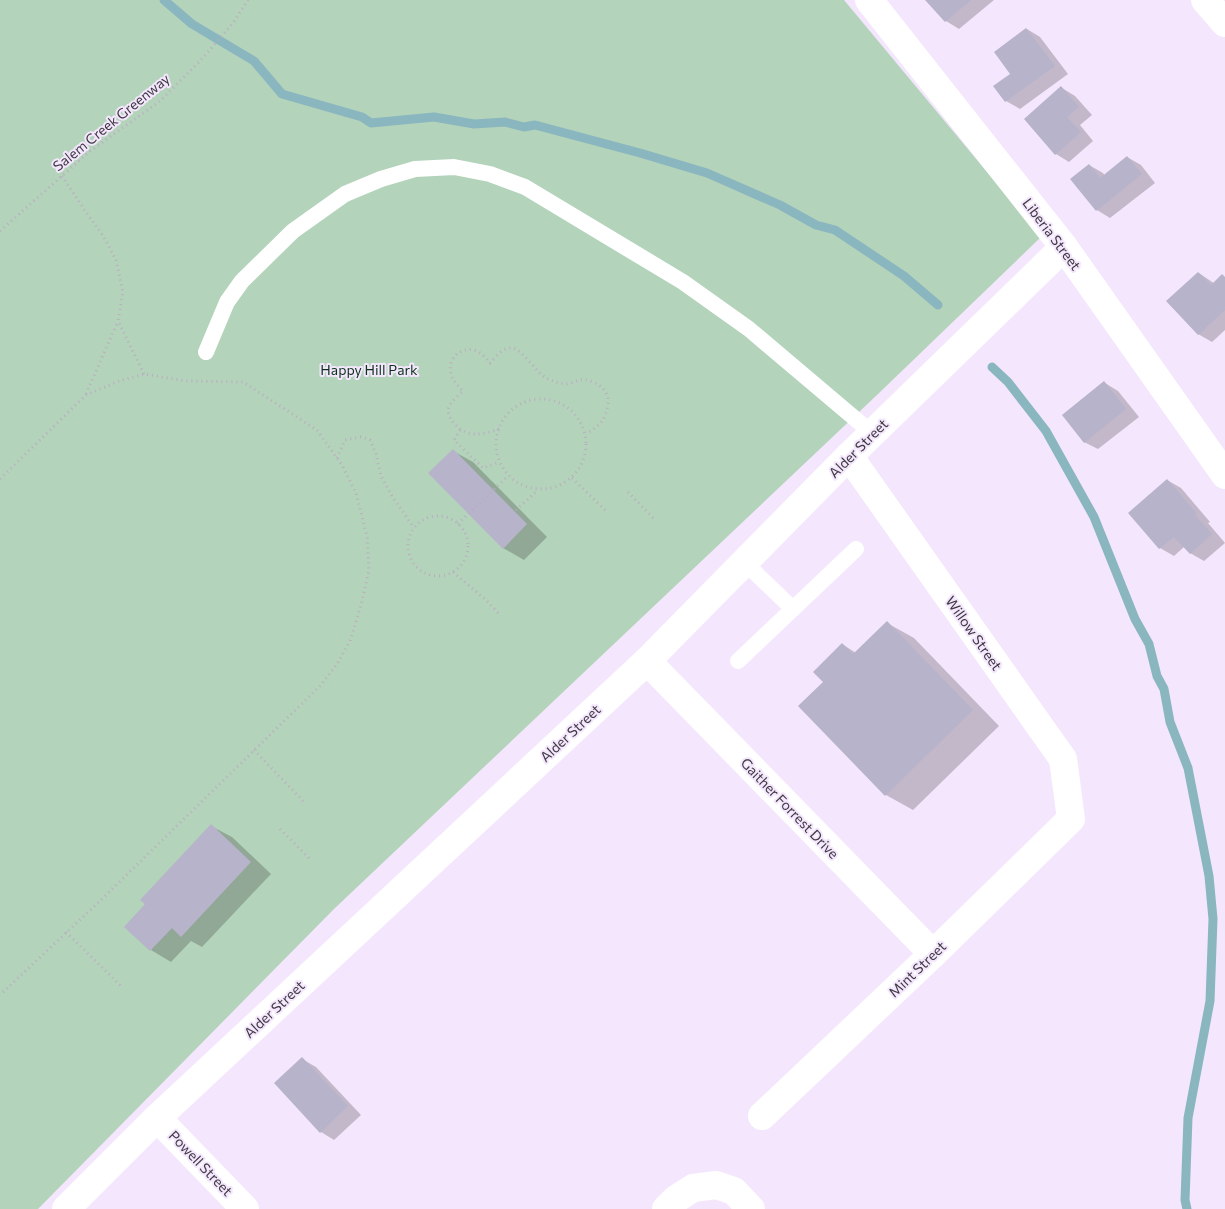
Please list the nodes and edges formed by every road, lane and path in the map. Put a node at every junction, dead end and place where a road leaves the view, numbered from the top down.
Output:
1 (248, 0) edge
2 (869, 0) edge
3 (1206, 0) edge
4 (1225, 23) edge
5 (62, 176) junction
6 (0, 231) edge
7 (1064, 247) junction
8 (118, 321) junction
9 (206, 352) dead end
10 (144, 374) junction
11 (86, 395) junction
12 (499, 429) junction
13 (460, 430) junction
14 (872, 433) junction
15 (586, 434) junction
16 (848, 456) junction
17 (337, 458) junction
18 (500, 462) junction
19 (1222, 466) edge
20 (508, 476) junction
21 (572, 478) junction
22 (0, 479) edge
23 (538, 490) junction
24 (628, 492) dead end
25 (516, 510) dead end
26 (607, 512) dead end
27 (654, 519) dead end
28 (458, 524) junction
29 (414, 528) junction
30 (856, 549) dead end
31 (744, 562) junction
32 (453, 572) junction
33 (793, 609) junction
34 (500, 615) dead end
35 (646, 661) junction
36 (738, 661) dead end
37 (254, 750) junction
38 (306, 804) dead end
39 (1071, 820) joint
40 (280, 829) dead end
41 (309, 858) dead end
42 (66, 932) junction
43 (933, 954) junction
44 (121, 986) dead end
45 (0, 996) edge
46 (762, 1116) dead end
47 (157, 1118) junction
48 (66, 1209) edge
49 (245, 1209) edge
50 (666, 1209) edge
51 (751, 1209) edge

1 - 5 path, Salem Creek Greenway
2 - 7 street, Liberia Street
3 - 4 street
5 - 6 path, Salem Creek Greenway
5 - 8 path
7 - 14 street, Alder Street
7 - 19 street, Liberia Street
8 - 10 path
8 - 11 path
9 - 14 lane
10 - 11 path
10 - 17 path
11 - 22 path
12 - 13 path
12 - 15 path
12 - 18 path
13 - 15 path
13 - 18 path
14 - 16 street, Alder Street
15 - 21 path
16 - 31 street, Alder Street
16 - 39 street, Willow Street
17 - 29 path
17 - 37 path
18 - 20 path
20 - 23 path
20 - 28 path
21 - 23 path
21 - 26 path
23 - 25 path
24 - 27 path
28 - 29 path
28 - 32 path
29 - 32 path
30 - 33 lane
31 - 33 lane
31 - 35 street, Alder Street
32 - 34 path
33 - 36 lane
35 - 43 street, Gaither Forrest Drive
35 - 47 street, Alder Street
37 - 38 path
37 - 42 path
39 - 43 street, Mint Street
40 - 41 path
42 - 44 path
42 - 45 path
43 - 46 street, Mint Street
47 - 48 street, Alder Street
47 - 49 street, Powell Street
50 - 51 street

